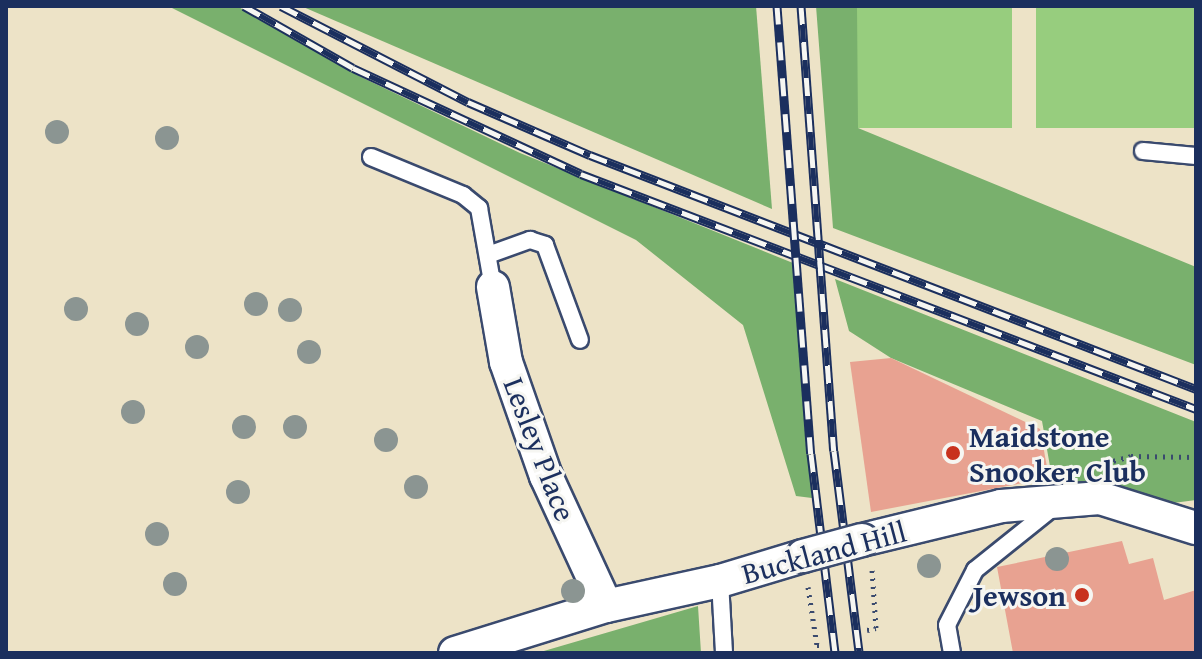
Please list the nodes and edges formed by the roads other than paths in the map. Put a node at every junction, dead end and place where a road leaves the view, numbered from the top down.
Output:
1 (1143, 151) dead end
2 (1196, 156) edge
3 (371, 157) dead end
4 (488, 255) junction
5 (493, 287) joint
6 (580, 340) dead end
7 (1063, 500) junction
8 (1196, 528) edge
9 (720, 581) junction
10 (606, 606) junction
11 (455, 653) edge
12 (724, 653) edge
13 (952, 653) edge

1 - 2 lane
3 - 4 lane
4 - 5 lane
4 - 6 lane
5 - 10 street, Lesley Place
7 - 8 street, Buckland Hill
7 - 9 street, Buckland Hill, bridge
7 - 13 lane
9 - 10 street, Buckland Hill
9 - 12 lane
10 - 11 street, Buckland Hill

